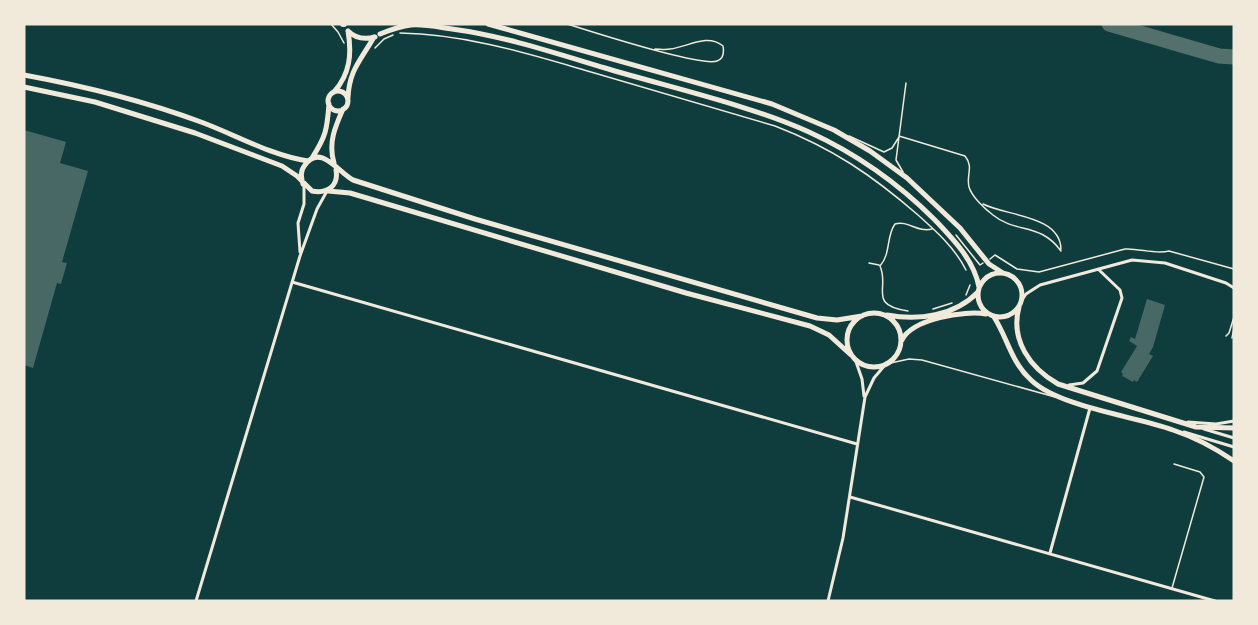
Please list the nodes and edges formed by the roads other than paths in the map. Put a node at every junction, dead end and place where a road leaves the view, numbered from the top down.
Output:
1 (387, 24) edge
2 (488, 24) edge
3 (567, 24) edge
4 (345, 26) edge
5 (380, 34) junction
6 (374, 37) junction
7 (655, 49) junction
8 (24, 75) edge
9 (906, 83) dead end
10 (24, 87) edge
11 (334, 92) junction
12 (348, 98) junction
13 (329, 104) junction
14 (343, 109) junction
15 (834, 130) junction
16 (899, 136) junction
17 (310, 160) junction
18 (334, 165) junction
19 (907, 178) junction
20 (304, 184) junction
21 (327, 191) junction
22 (982, 203) junction
23 (300, 256) junction
24 (1096, 269) junction
25 (1003, 273) junction
26 (292, 282) junction
27 (1234, 287) edge
28 (978, 290) junction
29 (1022, 300) junction
30 (1019, 307) junction
31 (988, 314) junction
32 (882, 315) junction
33 (862, 316) junction
34 (994, 317) junction
35 (1234, 317) edge
36 (1234, 328) edge
37 (1226, 336) dead end
38 (1232, 338) dead end
39 (900, 343) junction
40 (853, 357) junction
41 (886, 364) junction
42 (1058, 384) junction
43 (1068, 400) junction
44 (863, 407) junction
45 (1091, 407) junction
46 (1234, 421) edge
47 (1177, 422) junction
48 (1196, 427) junction
49 (1234, 428) edge
50 (1173, 430) junction
51 (1234, 438) edge
52 (857, 444) junction
53 (1234, 447) edge
54 (1234, 461) edge
55 (1174, 464) dead end
56 (850, 496) junction
57 (1050, 554) junction
58 (1172, 589) junction
59 (196, 601) edge
60 (828, 601) edge
61 (1215, 601) edge

1 - 5 main road
2 - 15 main road
3 - 7 lane
4 - 6 main road
4 - 11 main road
5 - 6 main road
5 - 28 main road
6 - 12 main road
7 - 7 lane
8 - 17 main road
9 - 16 lane
10 - 20 main road
11 - 12 main road
11 - 13 main road
12 - 14 main road
13 - 14 main road
13 - 17 main road
14 - 18 main road
15 - 16 lane
15 - 19 main road
16 - 19 lane
16 - 22 lane
17 - 18 main road
17 - 20 main road
18 - 21 main road
18 - 33 main road
19 - 25 main road
20 - 21 main road
20 - 23 street
21 - 23 street
21 - 40 main road
22 - 22 lane
23 - 26 street
24 - 27 street
24 - 29 street
24 - 42 street
25 - 28 main road
25 - 29 main road
26 - 52 street
26 - 59 street
28 - 31 main road
28 - 32 main road
29 - 30 main road
30 - 34 main road
30 - 42 main road
31 - 34 main road
31 - 39 main road
32 - 33 main road
32 - 39 main road
33 - 40 main road
34 - 43 main road
35 - 37 lane
36 - 38 lane
39 - 41 main road
40 - 41 main road
40 - 44 street
41 - 43 lane
41 - 44 street
42 - 47 main road
43 - 45 main road
44 - 52 street
45 - 50 main road
45 - 57 street
46 - 47 street
47 - 48 main road
48 - 49 main road
48 - 51 street
50 - 53 street
50 - 54 main road
52 - 56 street
55 - 58 lane
56 - 57 street
56 - 60 street
57 - 58 street
58 - 61 street

